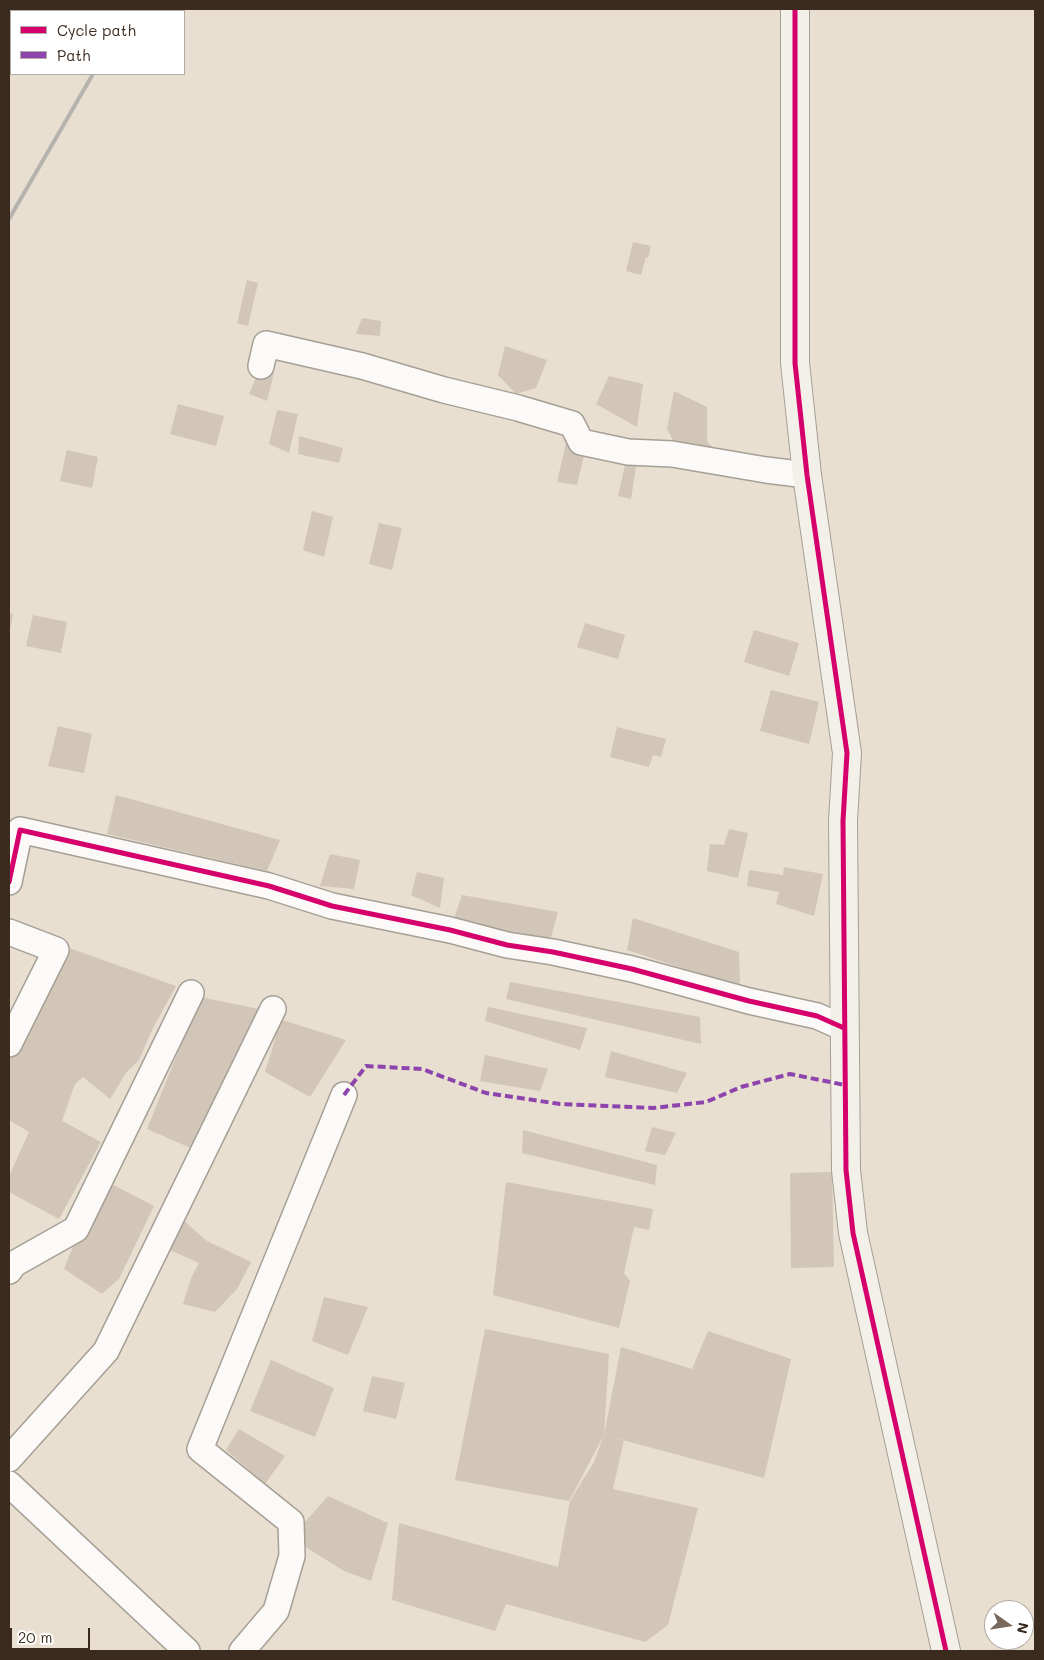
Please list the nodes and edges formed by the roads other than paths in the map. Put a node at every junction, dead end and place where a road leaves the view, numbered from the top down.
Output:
1 (795, 9) edge
2 (261, 366) dead end
3 (807, 475) junction
4 (9, 882) edge
5 (9, 932) edge
6 (191, 993) dead end
7 (273, 1009) dead end
8 (844, 1028) junction
9 (9, 1044) edge
10 (344, 1095) dead end
11 (10, 1264) edge
12 (9, 1459) edge
13 (9, 1484) edge
14 (187, 1651) edge
15 (242, 1651) edge
16 (946, 1651) edge

1 - 3 street
2 - 3 street
3 - 8 street
4 - 8 street
5 - 9 street
6 - 11 street
7 - 12 street
8 - 16 street
10 - 15 street
13 - 14 street

